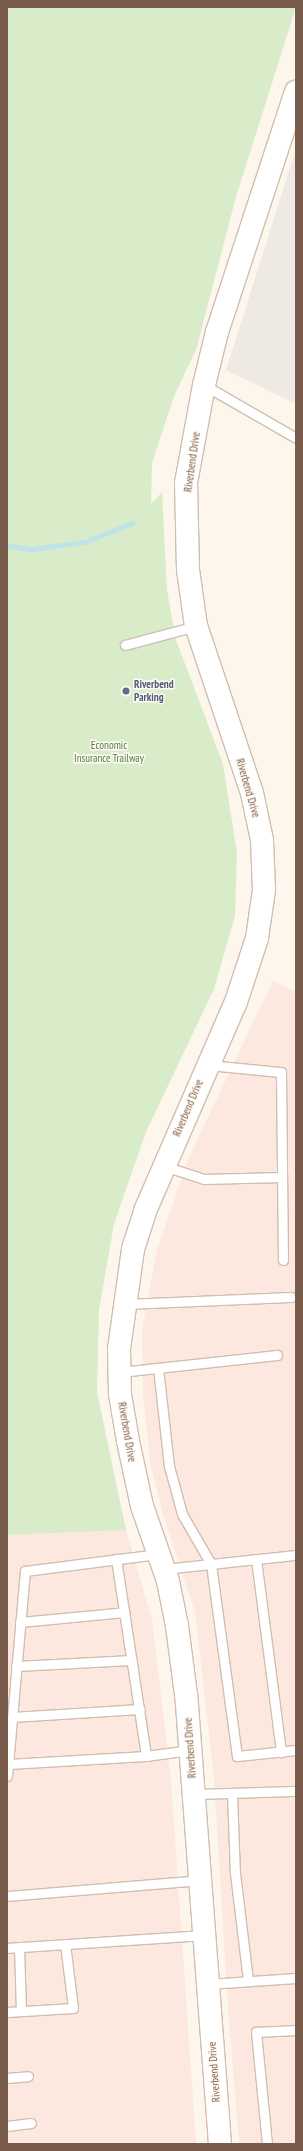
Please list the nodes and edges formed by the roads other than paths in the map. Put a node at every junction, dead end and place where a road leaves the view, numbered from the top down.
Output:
1 (296, 92) edge
2 (204, 385) junction
3 (296, 438) edge
4 (196, 626) junction
5 (125, 645) dead end
6 (207, 1065) junction
7 (164, 1166) junction
8 (282, 1177) junction
9 (283, 1260) dead end
10 (291, 1297) dead end
11 (124, 1304) junction
12 (277, 1355) dead end
13 (158, 1368) junction
14 (120, 1372) junction
15 (296, 1555) edge
16 (116, 1559) junction
17 (256, 1559) junction
18 (161, 1561) junction
19 (211, 1564) junction
20 (125, 1612) junction
21 (20, 1622) junction
22 (132, 1660) junction
23 (16, 1666) junction
24 (140, 1709) junction
25 (12, 1717) junction
26 (190, 1750) junction
27 (296, 1750) edge
28 (281, 1752) junction
29 (146, 1756) junction
30 (8, 1764) junction
31 (7, 1776) edge
32 (296, 1791) edge
33 (232, 1793) junction
34 (193, 1794) junction
35 (200, 1880) junction
36 (7, 1896) edge
37 (204, 1935) junction
38 (65, 1944) junction
39 (19, 1947) junction
40 (7, 1948) edge
41 (296, 1978) edge
42 (248, 1981) junction
43 (208, 1984) junction
44 (21, 2011) junction
45 (7, 2012) edge
46 (296, 2030) edge
47 (28, 2076) dead end
48 (7, 2078) edge
49 (31, 2123) dead end
50 (7, 2126) edge
51 (220, 2144) edge
52 (267, 2144) edge

1 - 2 street, Riverbend Drive
2 - 3 lane
2 - 4 street, Riverbend Drive
4 - 5 lane
4 - 6 street, Riverbend Drive
6 - 7 street, Riverbend Drive
6 - 8 lane
7 - 8 lane
7 - 11 street, Riverbend Drive
8 - 9 lane
10 - 11 lane
11 - 14 street, Riverbend Drive
12 - 13 lane
13 - 14 lane
13 - 19 lane
14 - 18 street, Riverbend Drive
15 - 17 lane
16 - 18 lane
16 - 20 lane
16 - 21 lane
17 - 19 lane
17 - 28 lane
18 - 19 lane
18 - 26 street, Riverbend Drive
19 - 28 lane
20 - 21 lane
20 - 22 lane
21 - 23 lane
22 - 23 lane
22 - 24 lane
23 - 25 lane
24 - 25 lane
24 - 29 lane
25 - 30 lane
26 - 29 lane
26 - 34 street, Riverbend Drive
27 - 28 lane
29 - 30 lane
30 - 31 lane
32 - 33 lane
33 - 34 lane
33 - 42 lane
34 - 35 street, Riverbend Drive
35 - 36 lane
35 - 37 street, Riverbend Drive
37 - 38 lane
37 - 43 street, Riverbend Drive
38 - 39 lane
38 - 44 lane
39 - 40 lane
39 - 44 lane
41 - 42 lane
42 - 43 lane
43 - 51 street, Riverbend Drive
44 - 45 lane
46 - 52 lane
47 - 48 lane
49 - 50 lane

